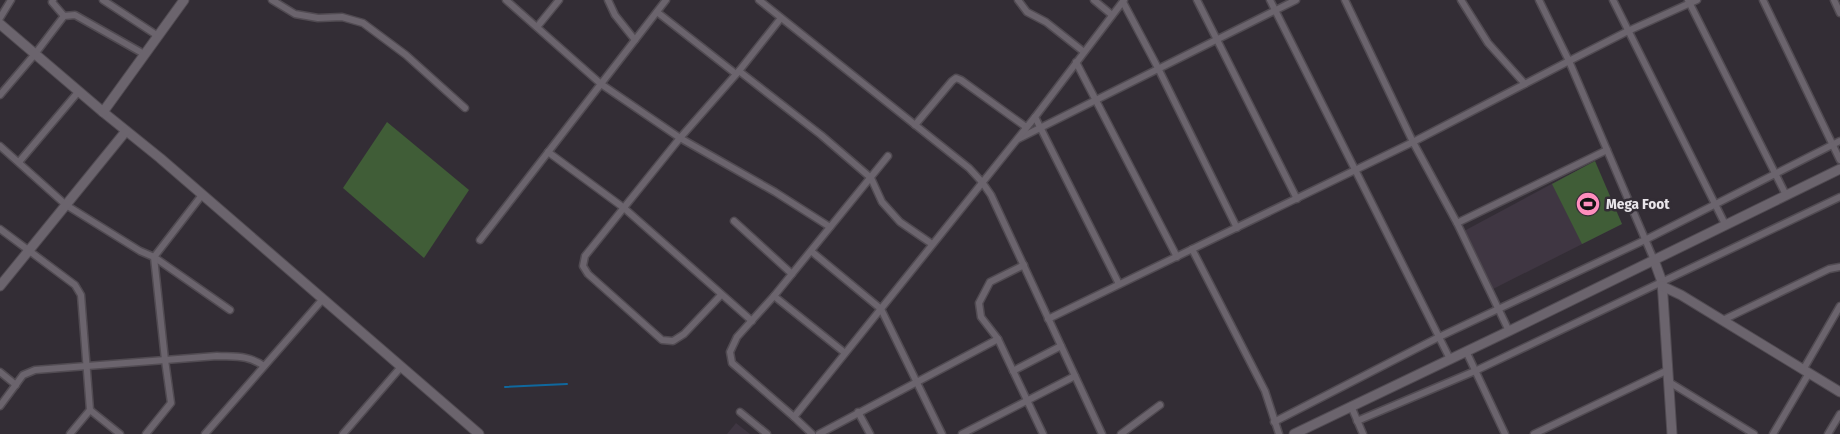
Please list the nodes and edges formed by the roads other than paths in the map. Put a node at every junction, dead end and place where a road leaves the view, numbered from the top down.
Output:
1 (11, 0) edge
2 (53, 0) edge
3 (103, 0) edge
4 (184, 0) edge
5 (272, 0) edge
6 (506, 0) edge
7 (559, 0) edge
8 (608, 0) edge
9 (666, 0) edge
10 (760, 0) edge
11 (1018, 0) edge
12 (1094, 0) edge
13 (1197, 0) edge
14 (1270, 0) edge
15 (1296, 0) edge
16 (1345, 0) edge
17 (1461, 0) edge
18 (1538, 0) edge
19 (1613, 0) edge
20 (1697, 0) edge
21 (1763, 0) edge
22 (1834, 0) edge
23 (1124, 1) edge
24 (1689, 2) edge
25 (1274, 10) junction
26 (657, 12) junction
27 (1840, 14) edge
28 (1112, 15) junction
29 (64, 16) junction
30 (0, 18) edge
31 (781, 18) junction
32 (0, 24) edge
33 (537, 28) junction
34 (1628, 31) junction
35 (158, 36) junction
36 (1218, 38) junction
37 (635, 40) junction
38 (1084, 52) junction
39 (35, 54) junction
40 (144, 54) junction
41 (1569, 61) junction
42 (1076, 62) junction
43 (1158, 68) junction
44 (738, 73) junction
45 (601, 84) junction
46 (1525, 84) junction
47 (79, 91) junction
48 (0, 94) edge
49 (1097, 100) junction
50 (465, 108) dead end
51 (102, 112) junction
52 (1035, 117) junction
53 (915, 125) junction
54 (1026, 127) junction
55 (1040, 128) junction
56 (126, 131) junction
57 (680, 138) junction
58 (1015, 141) junction
59 (1840, 141) edge
60 (1413, 142) junction
61 (1832, 144) junction
62 (0, 146) edge
63 (1607, 150) junction
64 (548, 152) junction
65 (888, 156) dead end
66 (1840, 160) edge
67 (19, 162) junction
68 (1840, 169) edge
69 (1355, 171) junction
70 (1775, 174) junction
71 (871, 178) junction
72 (982, 182) junction
73 (202, 195) junction
74 (1786, 195) junction
75 (1840, 197) edge
76 (1297, 199) junction
77 (66, 205) junction
78 (1715, 205) junction
79 (624, 208) junction
80 (734, 221) dead end
81 (1457, 223) junction
82 (1725, 224) junction
83 (830, 227) junction
84 (1237, 228) junction
85 (0, 229) edge
86 (480, 240) dead end
87 (1645, 240) junction
88 (932, 244) junction
89 (1192, 250) junction
90 (28, 251) junction
91 (811, 251) junction
92 (154, 257) junction
93 (1177, 257) junction
94 (1654, 260) junction
95 (1024, 265) junction
96 (1840, 267) edge
97 (792, 274) junction
98 (1119, 284) junction
99 (1662, 284) junction
100 (0, 286) edge
101 (721, 294) junction
102 (774, 296) junction
103 (322, 300) junction
104 (1840, 306) edge
105 (881, 309) junction
106 (230, 310) dead end
107 (1498, 310) junction
108 (1048, 319) junction
109 (1723, 320) junction
110 (752, 321) junction
111 (1509, 331) junction
112 (1439, 337) junction
113 (998, 339) junction
114 (1061, 346) junction
115 (1466, 351) junction
116 (845, 353) junction
117 (1450, 359) junction
118 (165, 360) junction
119 (264, 366) junction
120 (87, 367) junction
121 (401, 367) junction
122 (1668, 370) junction
123 (1013, 371) junction
124 (1475, 371) junction
125 (1806, 371) junction
126 (0, 372) edge
127 (1075, 376) junction
128 (1669, 382) junction
129 (918, 383) junction
130 (16, 385) junction
131 (1840, 392) edge
132 (1027, 400) junction
133 (1160, 404) dead end
134 (0, 406) edge
135 (1351, 406) junction
136 (90, 410) junction
137 (740, 412) dead end
138 (858, 412) junction
139 (1840, 414) edge
140 (794, 417) junction
141 (1357, 421) junction
142 (1274, 422) junction
143 (347, 433) edge
144 (70, 434) edge
145 (120, 434) edge
146 (146, 434) edge
147 (205, 434) edge
148 (479, 434) edge
149 (767, 434) edge
150 (812, 434) edge
151 (819, 434) edge
152 (870, 434) edge
153 (942, 434) edge
154 (962, 434) edge
155 (1043, 434) edge
156 (1102, 434) edge
157 (1121, 434) edge
158 (1279, 434) edge
159 (1294, 434) edge
160 (1363, 434) edge
161 (1505, 434) edge
162 (1534, 434) edge
163 (1672, 434) edge
164 (1754, 434) edge
165 (1773, 434) edge
166 (1828, 434) edge

1 - 30 street
2 - 29 street
3 - 35 street
4 - 35 street
5 - 50 street
6 - 33 street
7 - 33 street
8 - 37 street
9 - 26 street
10 - 31 street
11 - 38 street
12 - 28 street
13 - 36 street
14 - 25 street
15 - 25 street
16 - 60 street
17 - 46 street
18 - 41 street
19 - 34 street
20 - 24 street
21 - 61 street
22 - 27 street
23 - 28 street
23 - 43 street
24 - 34 street
24 - 70 street
25 - 36 street
25 - 69 street
26 - 37 street
26 - 44 street
28 - 38 street
29 - 39 street
29 - 40 street
31 - 44 street
31 - 53 street
32 - 39 street
33 - 45 street
34 - 41 street
34 - 78 street
35 - 40 street
36 - 43 street
36 - 76 street
37 - 45 street
38 - 42 street
39 - 47 street
39 - 48 street
40 - 51 street
41 - 46 street
41 - 63 street
42 - 49 street
42 - 52 street
43 - 49 street
43 - 84 street
44 - 57 street
44 - 71 street
45 - 57 street
45 - 64 street
46 - 60 street
47 - 51 street
47 - 67 street
49 - 55 street
49 - 93 street
51 - 56 street
52 - 54 street
52 - 55 street
53 - 54 street
53 - 72 street
54 - 58 street
55 - 58 street
55 - 98 street
56 - 73 street
56 - 77 street
57 - 79 street
57 - 83 street
58 - 72 street
59 - 61 street
60 - 69 street
60 - 81 street
61 - 66 street
61 - 70 street
62 - 67 street
63 - 81 street
63 - 87 street
64 - 79 street
64 - 86 street
65 - 71 street
67 - 77 street
68 - 74 street
69 - 76 street
69 - 112 street
70 - 74 street
70 - 78 street
71 - 83 street
71 - 88 street
72 - 88 street
72 - 95 street
73 - 92 street
73 - 103 street
74 - 82 street
75 - 99 street
76 - 84 street
77 - 90 street
77 - 92 street
78 - 82 street
78 - 87 street
79 - 101 street
79 - 101 street
80 - 97 street
81 - 107 street
82 - 94 street
83 - 91 street
84 - 89 street
85 - 90 street
87 - 94 street
87 - 107 street
88 - 105 street
89 - 93 street
89 - 142 street
90 - 100 street
90 - 120 street
91 - 97 street
91 - 105 street
92 - 106 street
92 - 118 street
93 - 98 street
94 - 99 street
94 - 111 street
95 - 108 street
95 - 113 street
96 - 109 street
97 - 102 street
98 - 108 street
99 - 109 street
99 - 122 street
99 - 124 street
101 - 110 street
102 - 110 street
102 - 116 street
103 - 119 street
103 - 121 street
104 - 125 street
105 - 116 street
105 - 129 street
107 - 111 street
107 - 112 street
108 - 114 street
109 - 125 street
110 - 140 street
111 - 115 street
112 - 117 street
112 - 142 street
113 - 123 street
113 - 129 street
114 - 123 street
114 - 127 street
115 - 117 street
115 - 124 street
116 - 140 street
117 - 135 street
118 - 119 street
118 - 120 street
118 - 146 street
119 - 147 street
120 - 130 street
120 - 136 street
121 - 143 street
121 - 148 street
122 - 128 street
122 - 162 street
123 - 132 street
124 - 141 street
124 - 161 street
125 - 131 street
125 - 165 street
126 - 130 street
127 - 132 street
127 - 156 street
128 - 163 street
128 - 164 street
129 - 138 street
129 - 153 street
130 - 134 street
132 - 154 street
132 - 155 street
133 - 157 street
135 - 141 street
135 - 159 street
136 - 144 street
136 - 145 street
137 - 149 street
138 - 151 street
138 - 152 street
139 - 166 street
140 - 150 street
141 - 160 street
142 - 158 street

